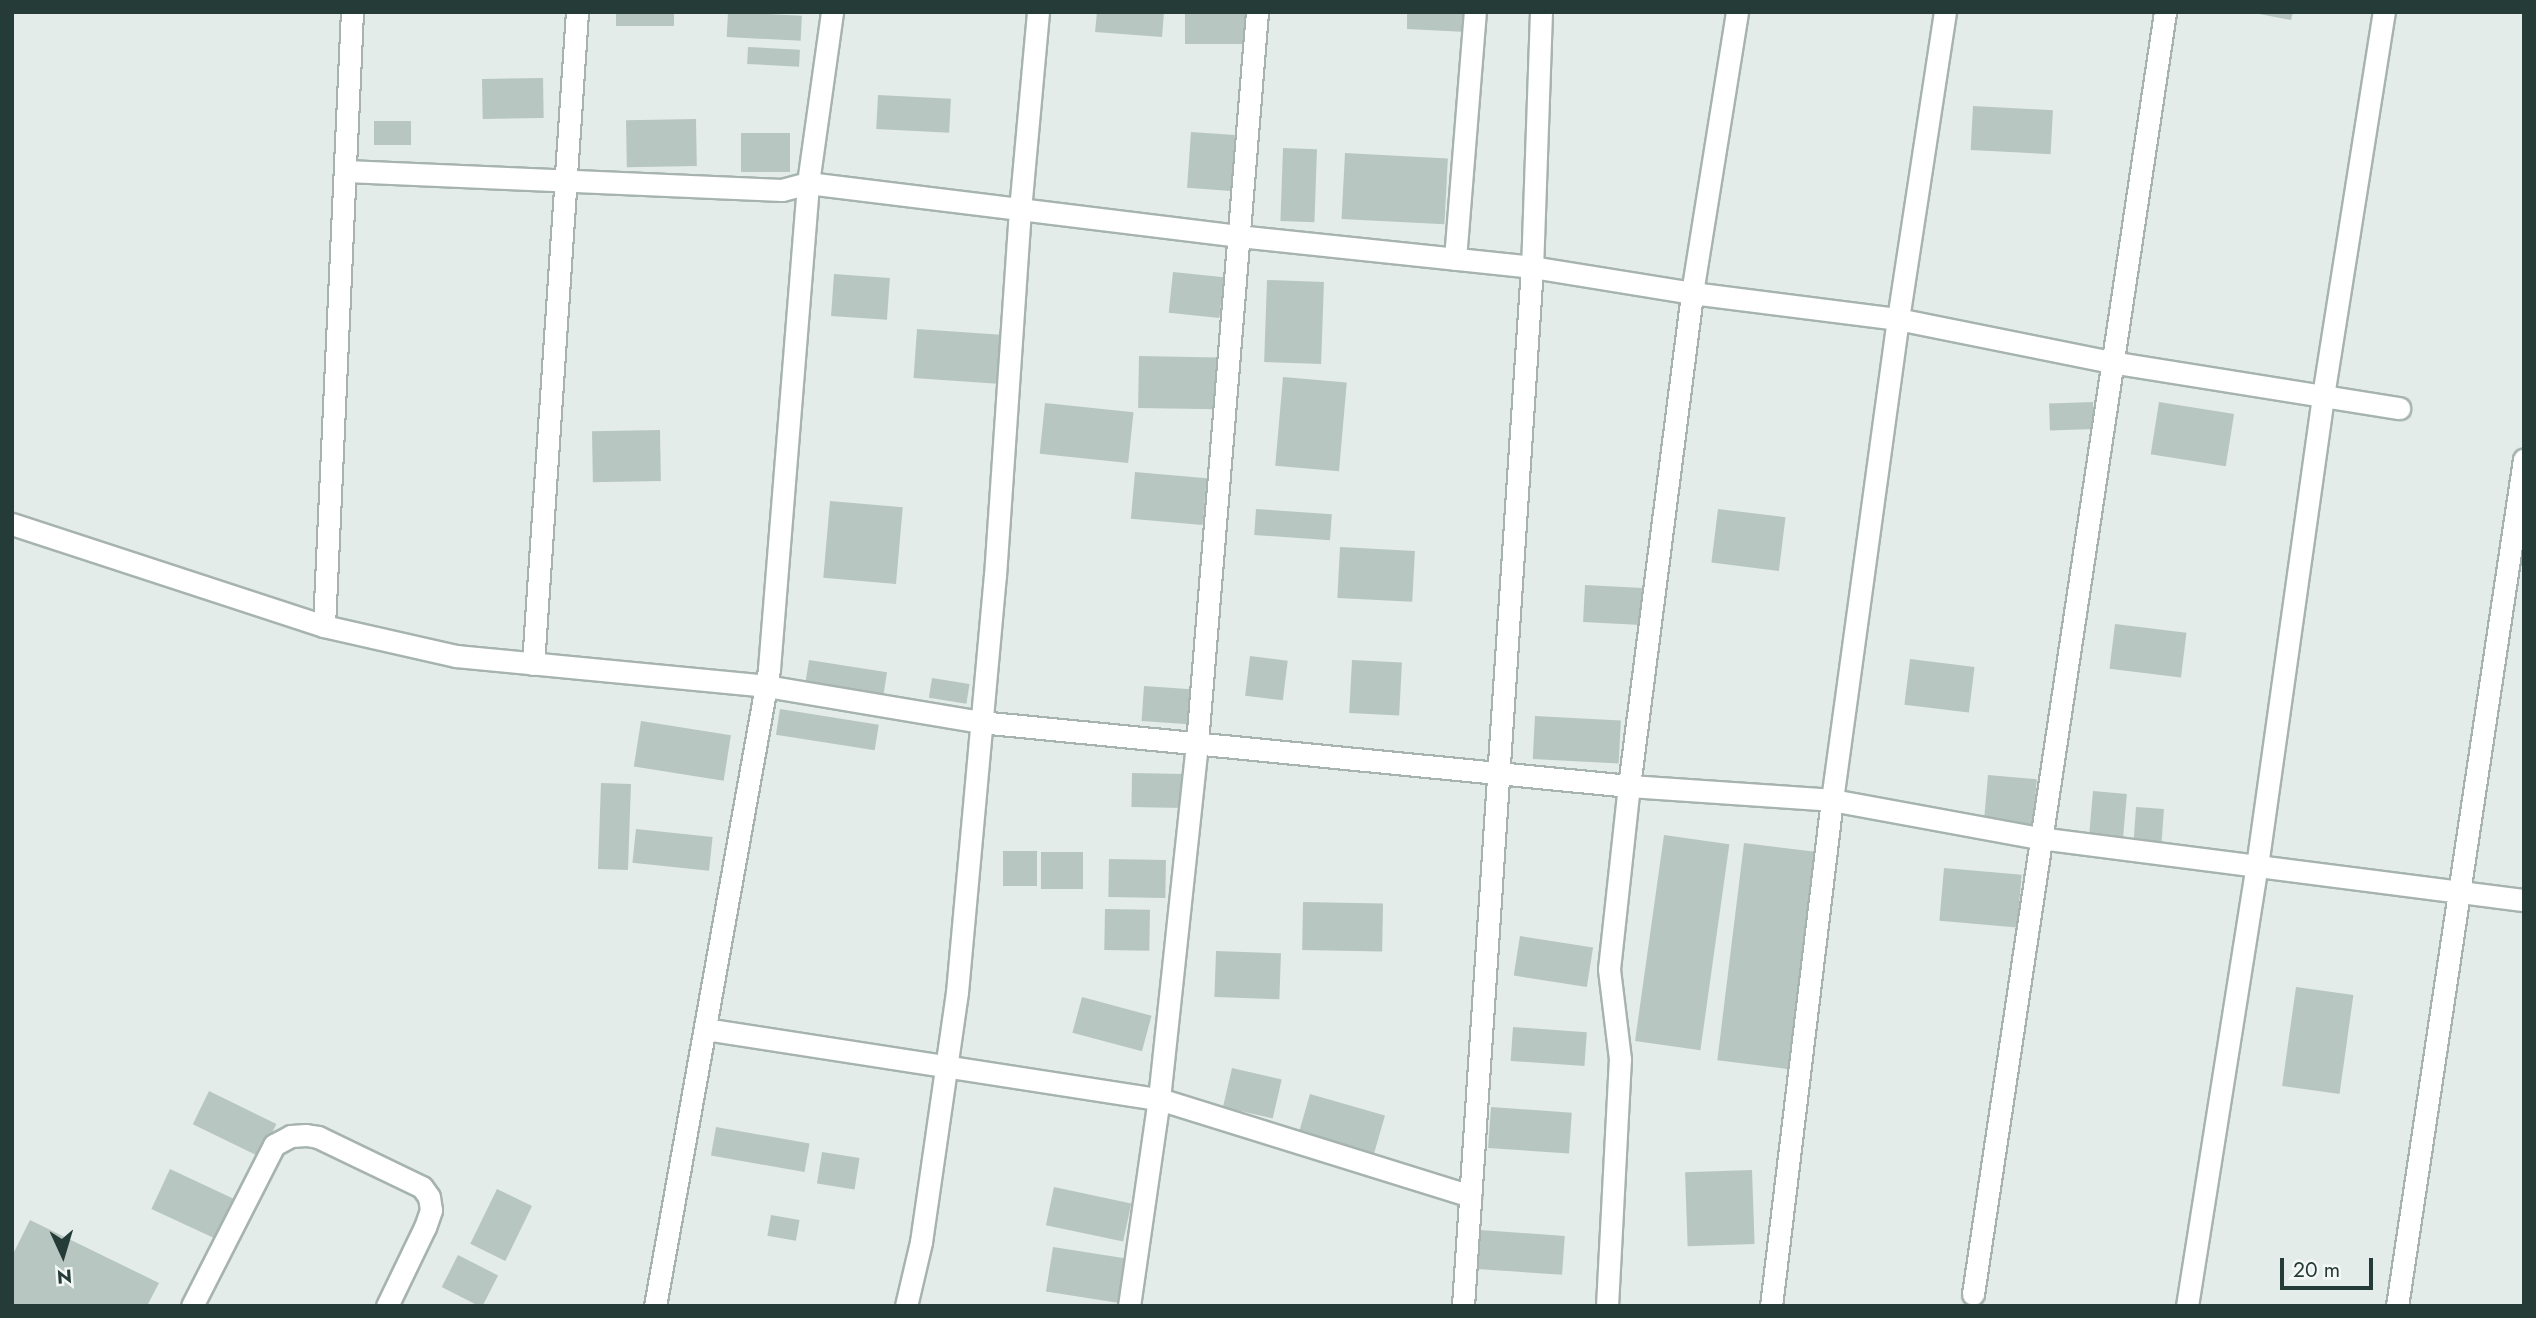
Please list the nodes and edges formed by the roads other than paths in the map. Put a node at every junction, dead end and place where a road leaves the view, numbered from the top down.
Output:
1 (352, 12) edge
2 (577, 12) edge
3 (832, 12) edge
4 (1038, 12) edge
5 (1257, 12) edge
6 (1475, 12) edge
7 (1541, 12) edge
8 (1737, 12) edge
9 (1945, 12) edge
10 (2165, 12) edge
11 (2384, 12) edge
12 (346, 171) junction
13 (564, 180) junction
14 (808, 183) junction
15 (1020, 210) junction
16 (1238, 236) junction
17 (1455, 259) junction
18 (1532, 267) junction
19 (1692, 293) junction
20 (1898, 319) junction
21 (2111, 362) junction
22 (2323, 396) junction
23 (2399, 408) dead end
24 (2524, 459) edge
25 (12, 524) edge
26 (324, 626) junction
27 (533, 664) junction
28 (766, 686) junction
29 (981, 722) junction
30 (1197, 743) junction
31 (1497, 771) junction
32 (1629, 786) junction
33 (1832, 800) junction
34 (2039, 838) junction
35 (2257, 866) junction
36 (2459, 892) junction
37 (2524, 900) edge
38 (705, 1029) junction
39 (946, 1067) junction
40 (1159, 1100) junction
41 (1470, 1196) junction
42 (1973, 1294) dead end
43 (192, 1306) edge
44 (387, 1306) edge
45 (655, 1306) edge
46 (906, 1306) edge
47 (1129, 1306) edge
48 (1463, 1306) edge
49 (1607, 1306) edge
50 (1771, 1306) edge
51 (2187, 1306) edge
52 (2397, 1306) edge

1 - 12 street
2 - 13 street
3 - 14 street
4 - 15 street
5 - 16 street
6 - 17 street
7 - 18 street
8 - 19 street
9 - 20 street
10 - 21 street
11 - 22 street
12 - 13 street
12 - 26 street
13 - 14 street
13 - 27 street
14 - 15 street
14 - 28 street
15 - 16 street
15 - 29 street
16 - 17 street
16 - 30 street
17 - 18 street
18 - 19 street
18 - 31 street
19 - 20 street
19 - 32 street
20 - 21 street
20 - 33 street
21 - 22 street
21 - 34 street
22 - 23 street
22 - 35 street
24 - 36 street
25 - 26 street
26 - 27 street
27 - 28 street
28 - 29 street
28 - 38 street
29 - 30 street
29 - 39 street
30 - 31 street
30 - 40 street
31 - 32 street
31 - 41 street
32 - 33 street
32 - 49 street
33 - 34 street
33 - 50 street
34 - 35 street
34 - 42 street
35 - 36 street
35 - 51 street
36 - 37 street
36 - 52 street
38 - 39 street
38 - 45 street
39 - 40 street
39 - 46 street
40 - 41 street
40 - 47 street
41 - 48 street
43 - 44 street

